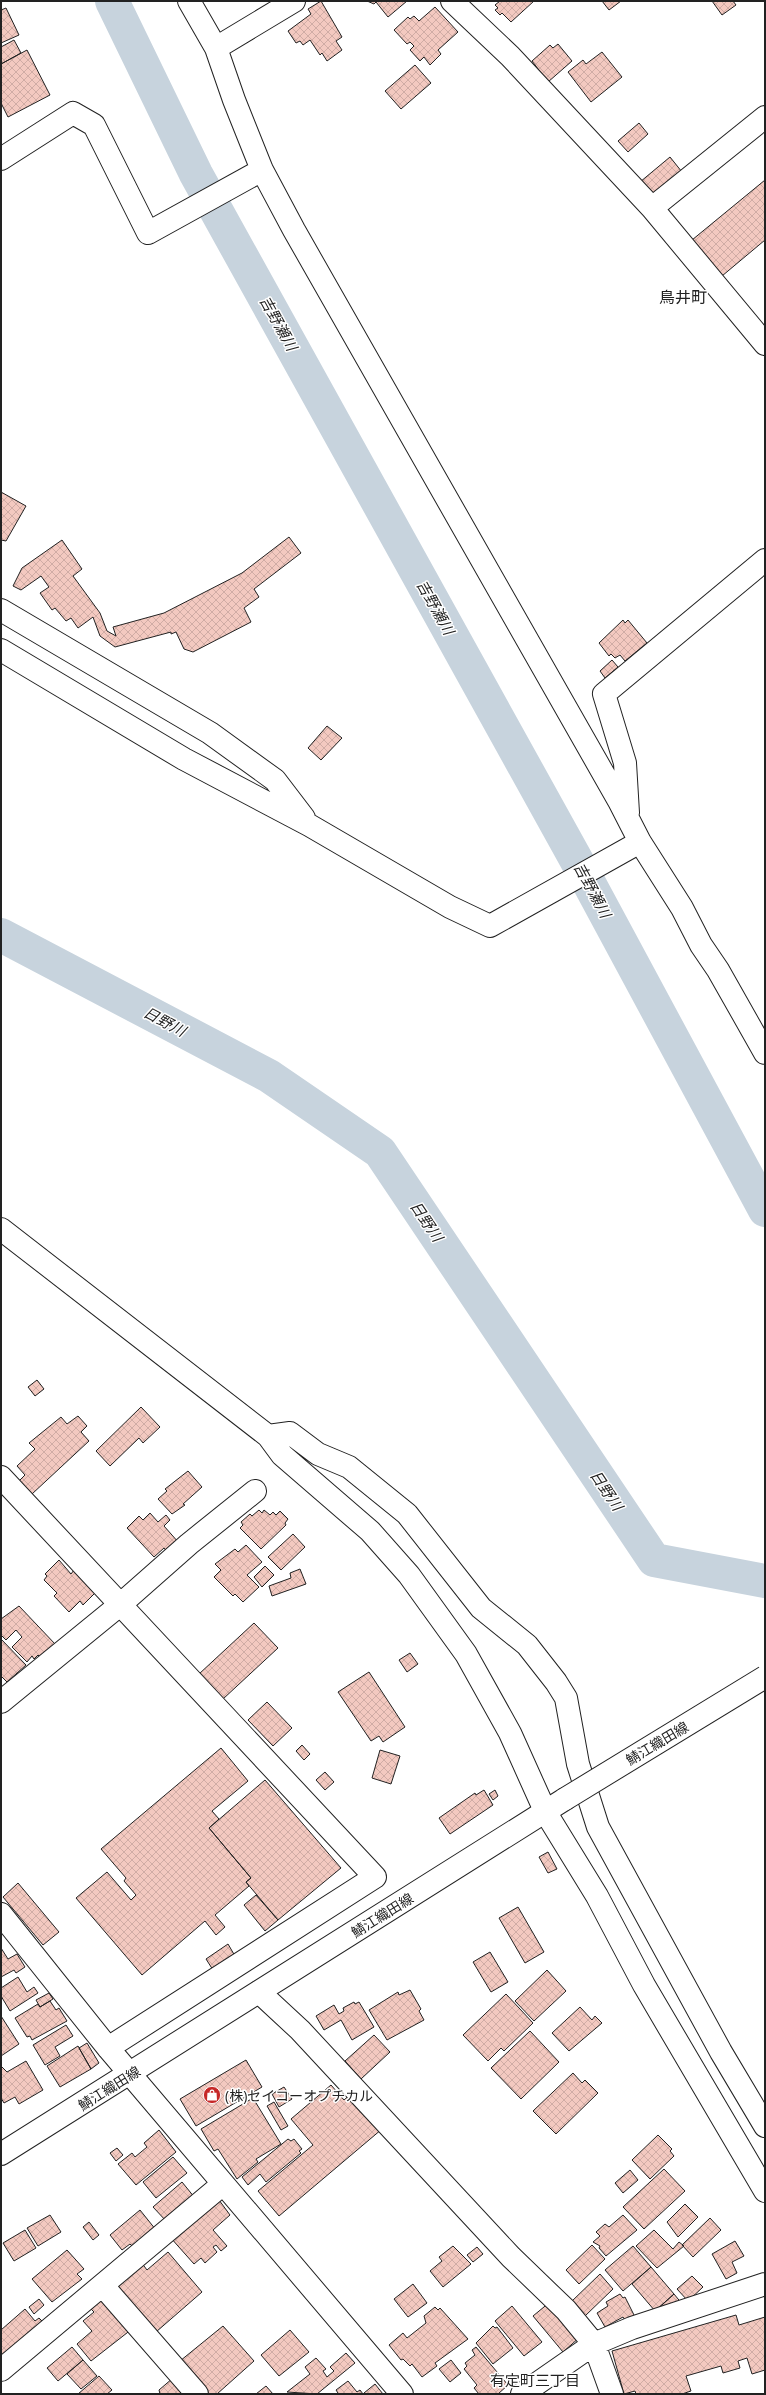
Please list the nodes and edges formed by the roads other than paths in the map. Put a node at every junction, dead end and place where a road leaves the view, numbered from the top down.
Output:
1 (189, 1) edge
2 (294, 1) edge
3 (452, 1) edge
4 (216, 48) junction
5 (765, 117) edge
6 (1, 159) edge
7 (262, 170) junction
8 (652, 208) junction
9 (765, 344) edge
10 (765, 560) edge
11 (1, 610) edge
12 (1, 650) edge
13 (628, 818) junction
14 (309, 825) junction
15 (640, 842) junction
16 (765, 1053) edge
17 (1, 1229) edge
18 (268, 1436) junction
19 (1, 1477) edge
20 (255, 1491) dead end
21 (121, 1604) junction
22 (765, 1677) edge
23 (1, 1702) edge
24 (546, 1813) junction
25 (1, 1914) edge
26 (259, 1992) junction
27 (108, 2048) junction
28 (130, 2074) junction
29 (765, 2126) edge
30 (1, 2154) edge
31 (223, 2184) junction
32 (765, 2191) edge
33 (765, 2284) edge
34 (104, 2286) junction
35 (594, 2344) junction
36 (1, 2370) edge
37 (197, 2394) edge
38 (402, 2394) edge
39 (522, 2394) edge
40 (612, 2394) edge

1 - 4 street
2 - 4 street
3 - 8 street
4 - 7 street
5 - 8 street
6 - 7 street
7 - 13 street
8 - 9 street
10 - 13 street
11 - 14 street
12 - 14 street
13 - 15 street
14 - 15 street
15 - 16 street
17 - 18 street
18 - 24 street
18 - 29 street
19 - 21 street
20 - 21 street
21 - 23 street
21 - 27 street
22 - 24 street, 鯖江織田線, bridge
24 - 26 street, 鯖江織田線
24 - 32 street
25 - 27 street
26 - 28 street, 鯖江織田線
26 - 35 street
27 - 28 street
28 - 30 street, 鯖江織田線
28 - 31 street
31 - 34 street
31 - 38 street
33 - 35 street
34 - 36 street
34 - 37 street
35 - 39 street
35 - 40 street

